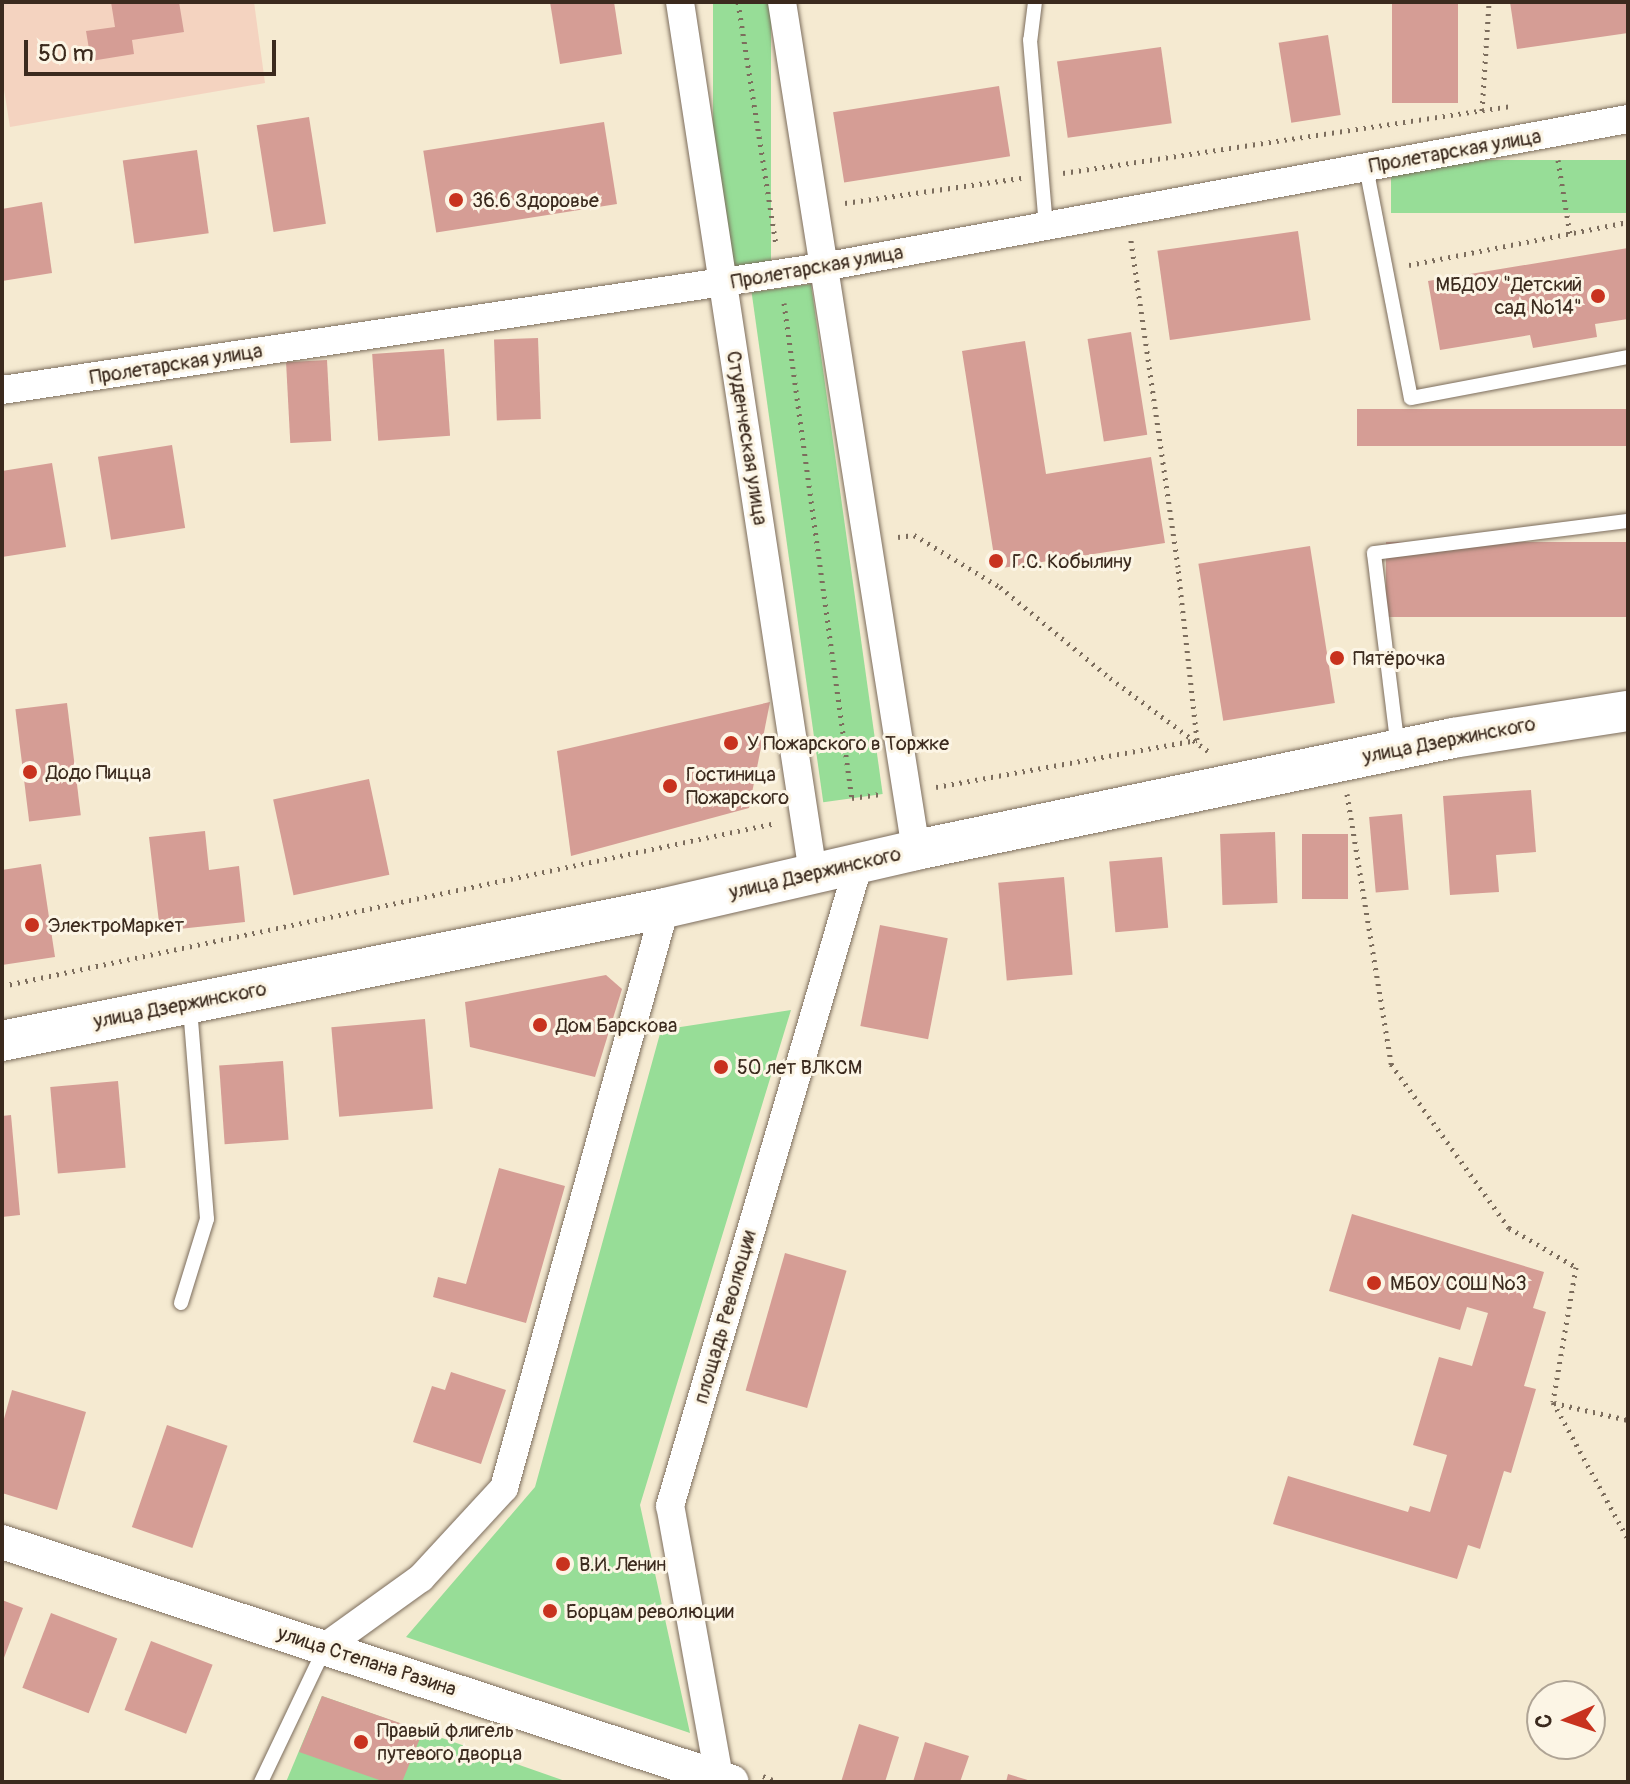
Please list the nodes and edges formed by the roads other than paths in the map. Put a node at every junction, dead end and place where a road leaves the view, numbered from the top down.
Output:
1 (680, 2) edge
2 (782, 2) edge
3 (1035, 2) edge
4 (1628, 119) edge
5 (1366, 167) junction
6 (1046, 226) junction
7 (823, 267) junction
8 (723, 283) junction
9 (1628, 357) edge
10 (2, 390) edge
11 (1628, 521) edge
12 (1628, 711) edge
13 (1398, 749) junction
14 (916, 850) junction
15 (859, 863) junction
16 (813, 873) junction
17 (665, 908) junction
18 (189, 1003) junction
19 (2, 1041) edge
20 (181, 1303) dead end
21 (2, 1542) edge
22 (325, 1647) junction
23 (725, 1779) edge
24 (261, 1782) edge

1 - 8 street, Студенческая улица
2 - 7 street
3 - 6 lane
4 - 5 street, Пролетарская улица
5 - 6 street, Пролетарская улица
5 - 9 lane
6 - 7 street, Пролетарская улица
7 - 8 street, Пролетарская улица
7 - 14 street
8 - 10 street, Пролетарская улица
8 - 16 street, Студенческая улица
11 - 13 lane
12 - 13 main road, улица Дзержинского
13 - 14 main road, улица Дзержинского
14 - 15 main road, улица Дзержинского
15 - 16 main road, улица Дзержинского
15 - 23 street, площадь Революции
16 - 17 main road, улица Дзержинского
17 - 18 main road, улица Дзержинского
17 - 22 street
18 - 19 main road, улица Дзержинского
18 - 20 lane
21 - 22 street, улица Степана Разина
22 - 23 street, улица Степана Разина
22 - 24 lane

